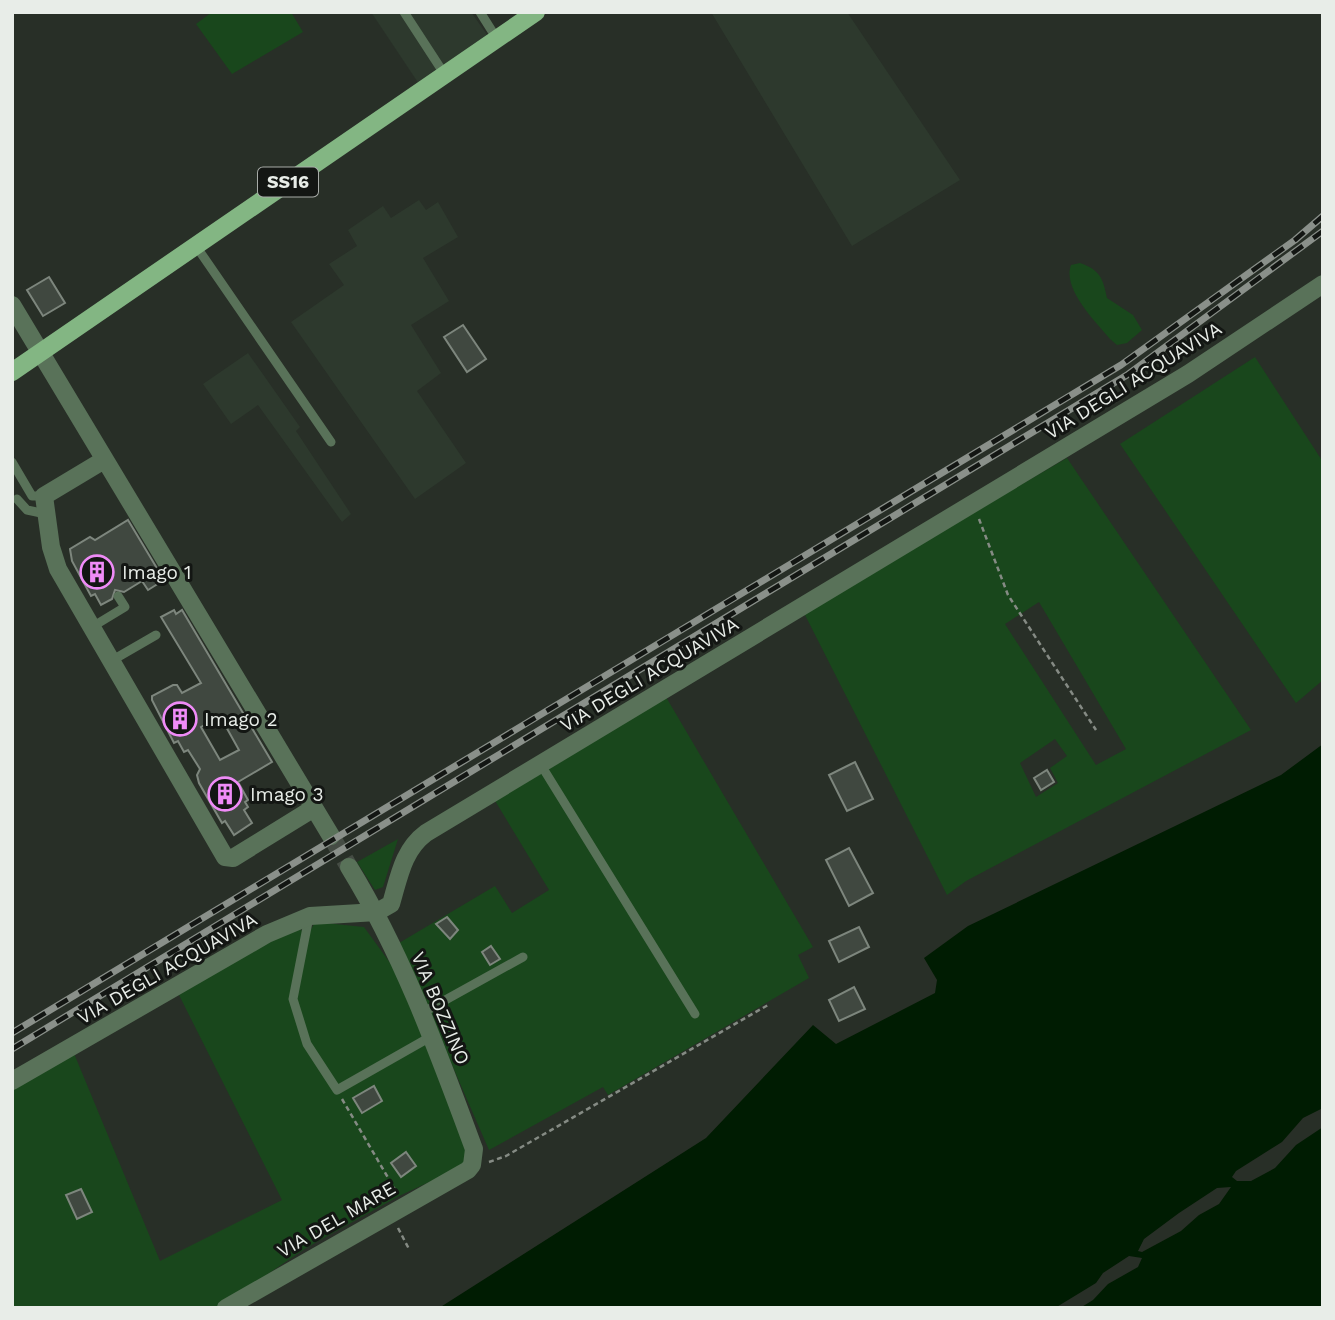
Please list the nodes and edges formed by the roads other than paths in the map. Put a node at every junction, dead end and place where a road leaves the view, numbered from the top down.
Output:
1 (404, 12) edge
2 (480, 12) edge
3 (536, 12) edge
4 (498, 39) junction
5 (445, 75) junction
6 (196, 246) junction
7 (1323, 284) edge
8 (12, 305) edge
9 (41, 353) junction
10 (12, 372) edge
11 (331, 442) dead end
12 (104, 460) junction
13 (12, 462) edge
14 (18, 499) dead end
15 (45, 505) junction
16 (118, 596) dead end
17 (92, 627) junction
18 (156, 635) dead end
19 (111, 661) junction
20 (541, 765) junction
21 (314, 808) junction
22 (331, 836) tunnel mouth
23 (349, 867) tunnel mouth
24 (377, 912) junction
25 (310, 916) junction
26 (523, 957) dead end
27 (422, 1013) junction
28 (695, 1014) dead end
29 (432, 1036) junction
30 (12, 1081) edge
31 (471, 1166) joint
32 (226, 1308) edge

1 - 5 lane
2 - 4 lane
3 - 4 main road, SS16
4 - 5 main road, SS16
5 - 6 main road, SS16
6 - 9 main road, SS16
6 - 11 lane
7 - 20 street, VIA DEGLI ACQUAVIVA
8 - 9 street
9 - 10 main road, SS16
9 - 12 street
12 - 15 street
12 - 21 street
13 - 15 lane
14 - 15 lane
15 - 17 street
16 - 17 lane
17 - 19 street
18 - 19 lane
19 - 21 street
20 - 24 street, VIA DEGLI ACQUAVIVA
20 - 28 lane
21 - 22 street
23 - 24 street, VIA BOZZINO
24 - 25 street, VIA DEGLI ACQUAVIVA
24 - 27 street, VIA BOZZINO
25 - 29 lane
25 - 30 street, VIA DEGLI ACQUAVIVA
26 - 27 lane
27 - 29 street, VIA BOZZINO
29 - 31 street, VIA BOZZINO
31 - 32 street, VIA DEL MARE

